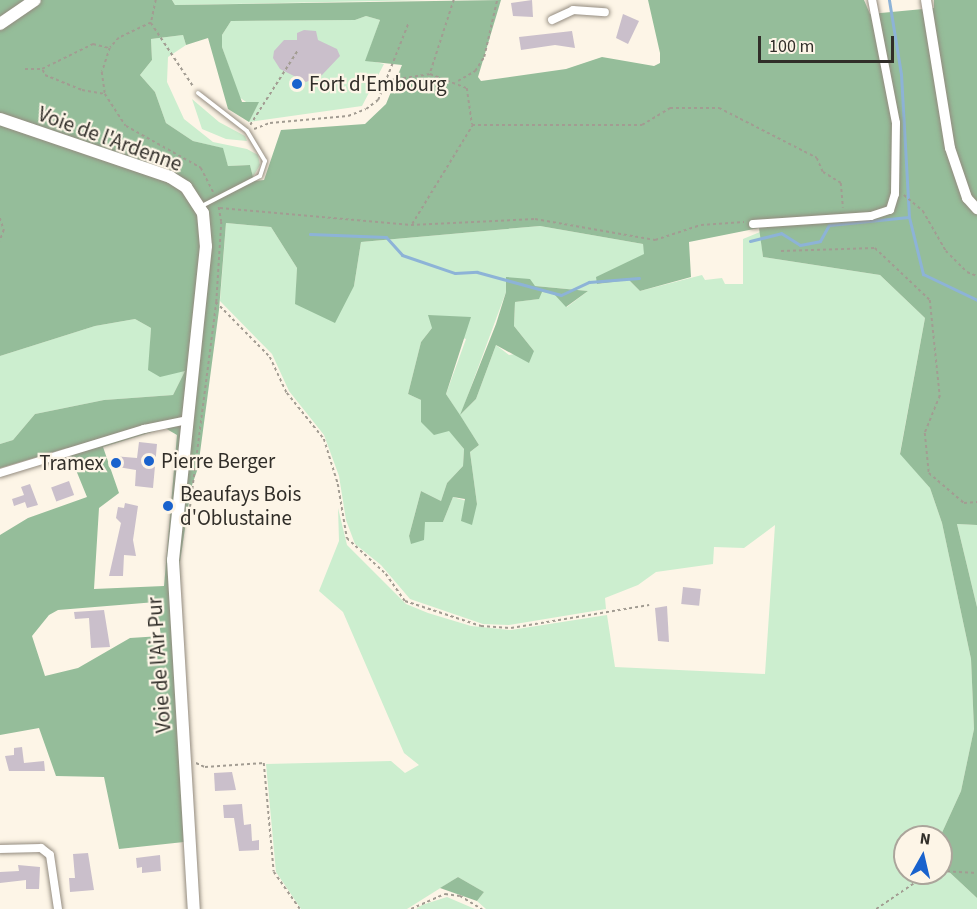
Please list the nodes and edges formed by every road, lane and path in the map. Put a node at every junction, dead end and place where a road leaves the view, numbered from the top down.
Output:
1 (35, 0) edge
2 (156, 0) edge
3 (454, 0) edge
4 (497, 0) edge
5 (572, 0) edge
6 (872, 0) edge
7 (926, 0) edge
8 (573, 10) junction
9 (605, 12) dead end
10 (552, 20) dead end
11 (151, 23) junction
12 (0, 24) edge
13 (408, 24) dead end
14 (110, 48) junction
15 (298, 50) dead end
16 (25, 69) dead end
17 (42, 69) junction
18 (430, 74) junction
19 (384, 81) junction
20 (458, 81) junction
21 (198, 93) joint
22 (105, 94) junction
23 (0, 119) edge
24 (472, 125) junction
25 (247, 131) junction
26 (895, 191) junction
27 (215, 197) junction
28 (201, 206) junction
29 (219, 208) junction
30 (977, 209) edge
31 (844, 215) junction
32 (0, 218) edge
33 (753, 224) joint
34 (411, 225) junction
35 (0, 241) edge
36 (781, 251) dead end
37 (977, 276) edge
38 (216, 302) junction
39 (188, 420) junction
40 (0, 473) edge
41 (977, 502) edge
42 (189, 515) dead end
43 (649, 605) dead end
44 (195, 759) dead end
45 (0, 849) edge
46 (953, 872) edge
47 (977, 873) edge
48 (911, 885) edge
49 (58, 909) edge
50 (194, 909) edge
51 (300, 909) edge
52 (411, 909) edge
53 (482, 909) edge
54 (876, 909) edge

1 - 12 main road
2 - 11 path
3 - 18 path
4 - 20 path
5 - 8 street
6 - 26 street
7 - 30 street
8 - 9 street
8 - 10 street
11 - 14 path
11 - 21 path
13 - 19 path
14 - 17 path
14 - 22 path
15 - 25 path
16 - 17 path
17 - 22 path
18 - 19 path
18 - 20 path
19 - 25 path
20 - 24 path
21 - 25 lane
22 - 27 path
23 - 28 main road, Voie de l'Ardenne
24 - 31 path
24 - 34 path
25 - 27 lane
26 - 31 street
26 - 37 path
27 - 28 lane
27 - 29 path
28 - 39 main road
29 - 34 path
29 - 38 path
31 - 33 street
32 - 35 path
33 - 34 path
36 - 41 path
38 - 42 path
38 - 43 path
39 - 40 street
39 - 50 main road, Voie de l'Air Pur
44 - 51 path
45 - 49 street
46 - 47 path
48 - 54 path
52 - 53 path

